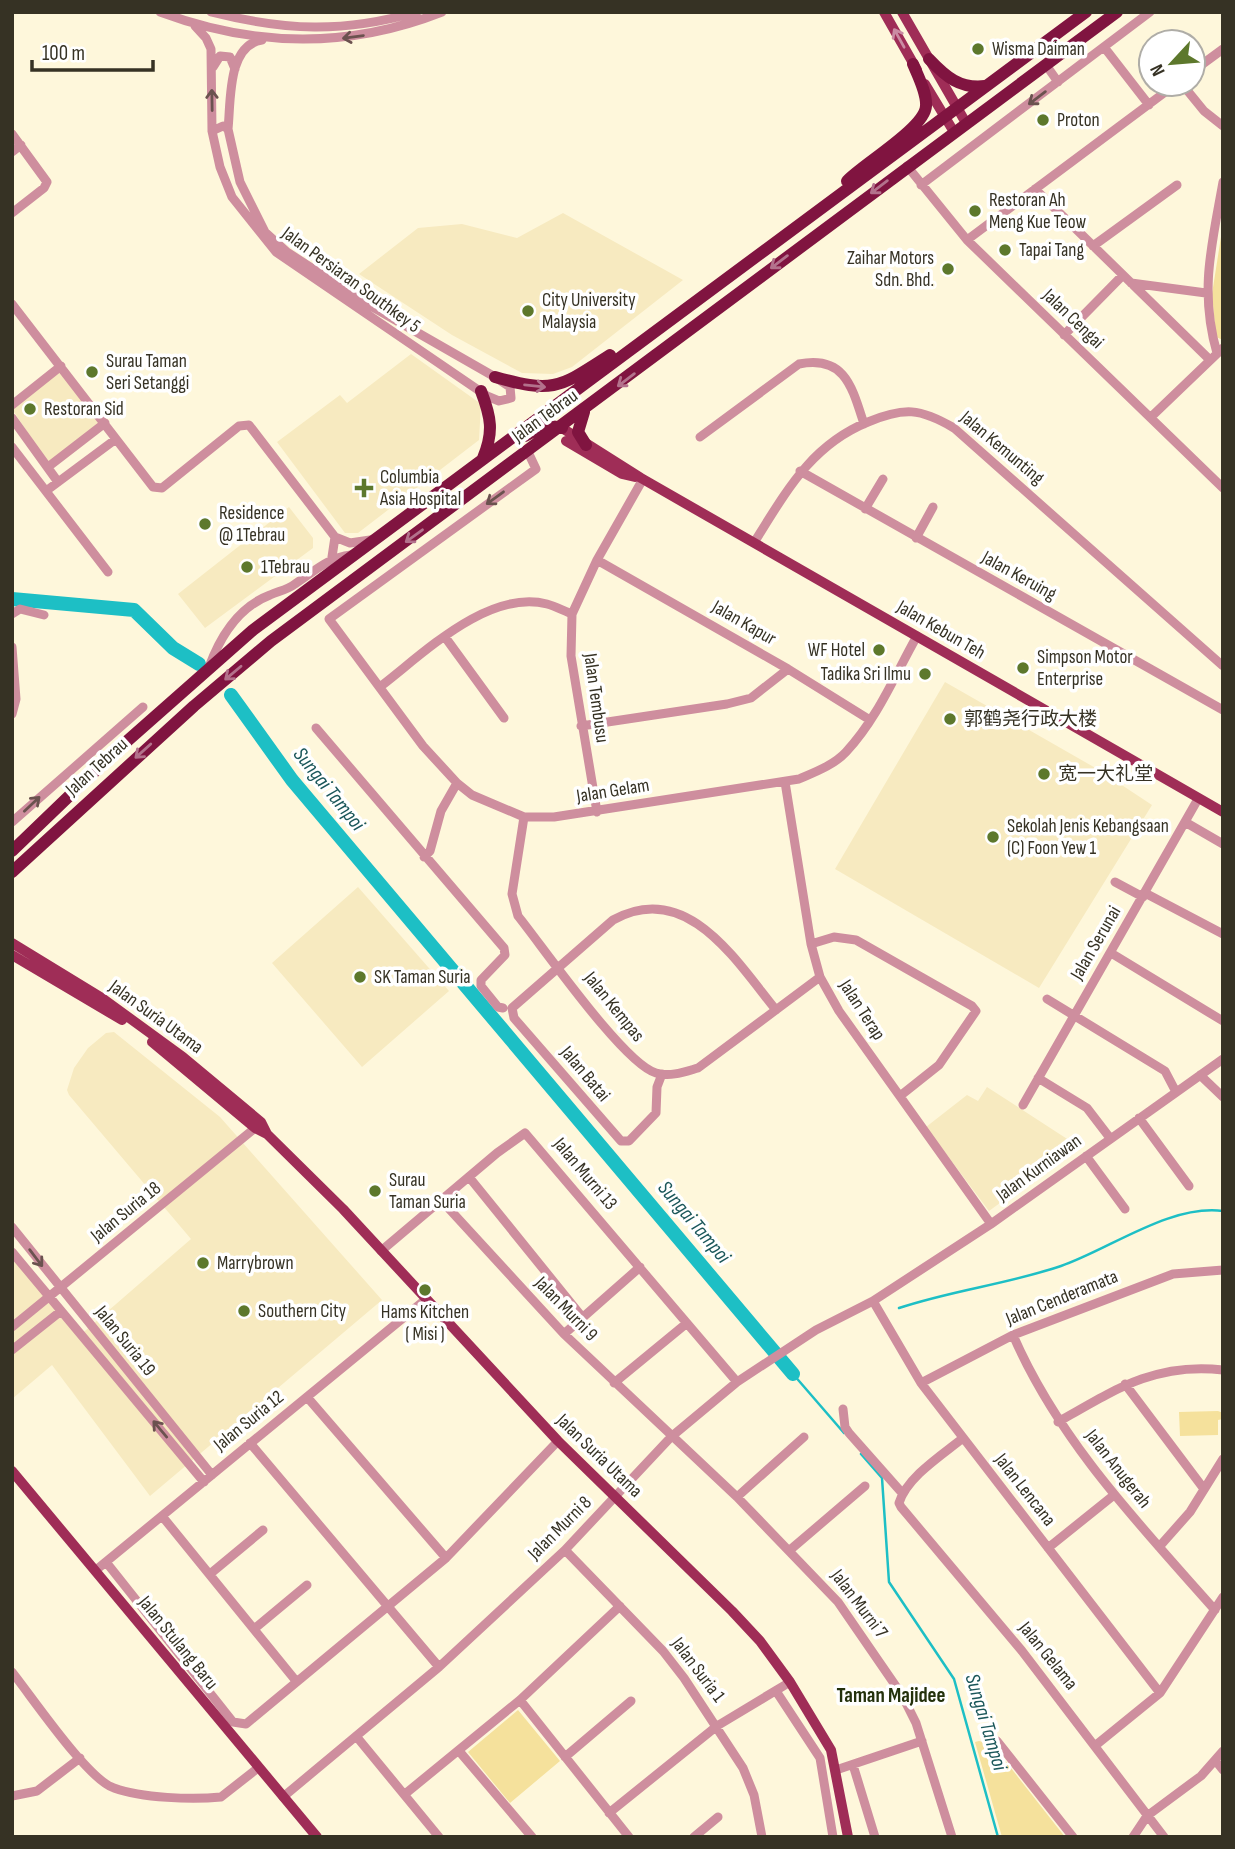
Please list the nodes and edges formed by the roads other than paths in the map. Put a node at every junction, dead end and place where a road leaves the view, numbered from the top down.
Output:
1 (160, 12) edge
2 (211, 12) edge
3 (417, 12) edge
4 (442, 12) edge
5 (884, 12) edge
6 (902, 12) edge
7 (1086, 12) edge
8 (1117, 12) edge
9 (1150, 12) edge
10 (190, 23) junction
11 (268, 39) junction
12 (1104, 47) junction
13 (1223, 49) edge
14 (929, 59) junction
15 (1207, 61) edge
16 (913, 64) junction
17 (1046, 65) junction
18 (236, 69) junction
19 (212, 70) junction
20 (1058, 82) junction
21 (988, 85) junction
22 (1157, 98) edge
23 (1193, 98) edge
24 (1149, 104) junction
25 (957, 108) junction
26 (944, 117) junction
27 (966, 123) junction
28 (1223, 126) edge
29 (228, 129) junction
30 (212, 131) junction
31 (954, 132) junction
32 (12, 134) edge
33 (21, 145) junction
34 (12, 152) edge
35 (907, 166) junction
36 (1223, 182) edge
37 (921, 185) junction
38 (1177, 185) dead end
39 (1035, 189) junction
40 (823, 208) junction
41 (12, 213) edge
42 (1220, 218) edge
43 (967, 240) junction
44 (1093, 246) junction
45 (1123, 275) junction
46 (1131, 283) junction
47 (1206, 293) junction
48 (12, 304) edge
49 (687, 308) junction
50 (1064, 335) junction
51 (1216, 354) edge
52 (61, 366) junction
53 (495, 377) junction
54 (481, 391) junction
55 (566, 397) junction
56 (12, 405) edge
57 (584, 411) junction
58 (1151, 417) junction
59 (12, 418) edge
60 (105, 423) junction
61 (863, 424) junction
62 (559, 431) junction
63 (700, 437) dead end
64 (116, 439) junction
65 (586, 445) junction
66 (12, 447) edge
67 (533, 449) junction
68 (483, 458) junction
69 (47, 467) junction
70 (800, 471) junction
71 (642, 478) junction
72 (883, 479) dead end
73 (58, 482) junction
74 (1222, 485) edge
75 (46, 491) junction
76 (434, 494) junction
77 (933, 507) dead end
78 (865, 509) junction
79 (335, 537) junction
80 (916, 538) junction
81 (373, 540) junction
82 (755, 541) junction
83 (351, 555) junction
84 (332, 558) junction
85 (597, 560) junction
86 (108, 572) dead end
87 (12, 614) edge
88 (44, 614) dead end
89 (572, 614) junction
90 (917, 636) junction
91 (445, 638) junction
92 (12, 647) edge
93 (1223, 666) edge
94 (788, 668) junction
95 (208, 669) junction
96 (381, 686) junction
97 (143, 707) dead end
98 (1223, 710) edge
99 (12, 714) edge
100 (504, 718) dead end
101 (870, 720) junction
102 (582, 726) junction
103 (316, 728) dead end
104 (107, 739) junction
105 (117, 751) junction
106 (785, 782) junction
107 (457, 783) junction
108 (52, 785) junction
109 (1198, 799) junction
110 (65, 800) junction
111 (597, 812) junction
112 (1223, 812) edge
113 (524, 817) junction
114 (12, 822) edge
115 (1185, 822) junction
116 (1223, 844) edge
117 (12, 851) edge
118 (424, 857) junction
119 (12, 872) edge
120 (1115, 882) dead end
121 (1144, 895) junction
122 (1223, 934) edge
123 (12, 943) edge
124 (811, 944) junction
125 (1111, 953) junction
126 (12, 955) edge
127 (558, 965) junction
128 (820, 976) junction
129 (1047, 999) dead end
130 (503, 1008) dead end
131 (776, 1010) junction
132 (1074, 1016) junction
133 (1223, 1021) edge
134 (1223, 1059) edge
135 (662, 1074) junction
136 (1200, 1075) junction
137 (1038, 1078) junction
138 (1176, 1092) junction
139 (900, 1096) junction
140 (1223, 1097) edge
141 (1023, 1105) dead end
142 (1139, 1118) junction
143 (258, 1125) junction
144 (1111, 1138) junction
145 (1086, 1156) junction
146 (469, 1177) junction
147 (1189, 1186) dead end
148 (441, 1200) junction
149 (1125, 1209) dead end
150 (991, 1224) junction
151 (12, 1227) edge
152 (381, 1251) junction
153 (12, 1252) edge
154 (640, 1267) junction
155 (1223, 1270) edge
156 (60, 1289) junction
157 (49, 1297) junction
158 (425, 1300) junction
159 (876, 1305) junction
160 (61, 1311) junction
161 (583, 1318) junction
162 (687, 1323) junction
163 (14, 1325) edge
164 (564, 1334) junction
165 (1013, 1335) junction
166 (27, 1338) junction
167 (12, 1350) edge
168 (1223, 1370) edge
169 (737, 1382) junction
170 (921, 1383) junction
171 (614, 1384) junction
172 (1125, 1384) junction
173 (307, 1397) junction
174 (843, 1409) dead end
175 (1058, 1422) junction
176 (671, 1437) junction
177 (804, 1437) dead end
178 (963, 1438) junction
179 (558, 1441) junction
180 (250, 1443) junction
181 (1223, 1459) edge
182 (12, 1471) edge
183 (212, 1475) junction
184 (204, 1482) junction
185 (865, 1486) dead end
186 (1204, 1489) junction
187 (1114, 1495) junction
188 (616, 1496) junction
189 (737, 1497) junction
190 (901, 1498) junction
191 (162, 1516) junction
192 (263, 1530) dead end
193 (1159, 1547) junction
194 (1048, 1548) junction
195 (565, 1550) junction
196 (790, 1550) junction
197 (446, 1558) junction
198 (106, 1562) junction
199 (96, 1570) junction
200 (210, 1574) junction
201 (307, 1585) dead end
202 (1223, 1597) edge
203 (389, 1606) junction
204 (620, 1606) junction
205 (1215, 1610) junction
206 (254, 1629) junction
207 (439, 1667) junction
208 (12, 1672) edge
209 (296, 1681) junction
210 (790, 1682) junction
211 (776, 1692) junction
212 (1160, 1693) junction
213 (520, 1700) junction
214 (631, 1701) dead end
215 (717, 1726) junction
216 (356, 1735) junction
217 (922, 1741) junction
218 (997, 1741) dead end
219 (1096, 1745) junction
220 (459, 1751) junction
221 (1223, 1751) edge
222 (565, 1757) junction
223 (80, 1758) junction
224 (1215, 1760) junction
225 (853, 1765) junction
226 (258, 1768) junction
227 (836, 1770) junction
228 (1223, 1770) edge
229 (405, 1794) junction
230 (12, 1796) edge
231 (283, 1797) junction
232 (609, 1813) junction
233 (1147, 1816) junction
234 (718, 1817) dead end
235 (317, 1837) edge
236 (439, 1837) edge
237 (532, 1837) edge
238 (629, 1837) edge
239 (694, 1837) edge
240 (762, 1837) edge
241 (833, 1837) edge
242 (848, 1837) edge
243 (876, 1837) edge
244 (952, 1837) edge
245 (1073, 1837) edge
246 (1133, 1837) edge
247 (1164, 1837) edge

1 - 10 street
2 - 3 street
4 -> 11 street
16 -> 5 main road
6 - 14 main road
7 - 21 highway, Jalan Tebrau
8 - 17 highway, Jalan Tebrau
9 - 12 street
10 - 11 street
10 - 19 street, Jalan Persiaran Southkey 5
11 - 18 street
12 - 20 street
12 - 24 street
13 - 15 street
14 - 21 highway
14 - 25 main road
16 - 26 main road
16 - 40 highway
17 - 20 street
17 - 27 highway, Jalan Tebrau
18 - 19 street
18 - 29 street
30 -> 19 street, Jalan Persiaran Southkey 5
20 -> 37 street
21 - 25 highway, Jalan Tebrau
22 - 24 street
23 - 28 street
24 - 39 street
25 - 26 highway, Jalan Tebrau
25 - 27 main road
26 - 31 main road
26 - 40 highway, Jalan Tebrau
27 - 31 highway, Jalan Tebrau
29 - 30 street
29 - 53 street, Jalan Persiaran Southkey 5
30 - 54 street, Jalan Persiaran Southkey 5
31 - 35 highway, Jalan Tebrau
32 - 33 street
33 - 34 street
33 - 41 street
35 - 37 street, Jalan Cengai
35 -> 57 highway, Jalan Tebrau
36 - 42 street
37 - 43 street, Jalan Cengai
38 - 44 street
39 - 43 street
39 - 44 street
40 - 49 highway, Jalan Tebrau
42 - 47 street
43 - 50 street, Jalan Cengai
44 - 45 street
45 - 46 street
45 - 50 street
46 - 47 street
46 - 51 street
47 - 51 street
48 - 52 street
53 -> 49 highway
49 - 55 highway, Jalan Tebrau
50 - 58 street, Jalan Cengai
51 - 58 street
52 - 56 street
52 - 60 street
53 - 54 street, Jalan Persiaran Southkey 5
54 - 68 highway
55 - 62 highway
55 - 68 highway, Jalan Tebrau
57 - 62 highway, Jalan Tebrau
57 - 65 highway
58 - 74 street, Jalan Cengai
59 - 69 street
60 - 64 street
60 - 69 street
61 - 63 street
61 - 70 street, Jalan Kemunting
61 - 93 street, Jalan Kemunting
62 - 65 main road, Jalan Kebun Teh
62 - 67 highway, Jalan Tebrau
62 - 71 main road, Jalan Kebun Teh
62 - 76 highway
64 - 73 street
64 - 79 street
65 - 71 main road, Jalan Kebun Teh
66 - 75 street
67 -> 96 street, Jalan Gelam
67 -> 119 highway, Jalan Tebrau
68 - 76 highway, Jalan Tebrau
69 - 73 street
70 - 78 street, Jalan Keruing
70 - 82 street, Jalan Kemunting
71 - 82 main road, Jalan Kebun Teh
71 - 85 street, Jalan Tembusu
72 - 78 street
73 - 75 street
75 - 86 street
76 - 81 highway, Jalan Tebrau
77 - 80 street
78 - 80 street, Jalan Keruing
79 - 81 street
79 - 84 street
80 - 98 street, Jalan Keruing
81 - 83 highway, Jalan Tebrau
82 - 90 main road, Jalan Kebun Teh
83 - 84 street
83 - 95 highway, Jalan Tebrau
84 - 95 street
85 - 89 street, Jalan Tembusu
85 - 94 street, Jalan Kapur
87 - 88 street
89 - 91 street
89 - 102 street, Jalan Tembusu
90 - 101 street, Jalan Gelam
90 - 109 main road, Jalan Kebun Teh
91 - 96 street
91 - 100 street
92 - 99 street
94 - 101 street, Jalan Kapur
94 - 102 street
95 - 105 highway, Jalan Tebrau
96 - 107 street, Jalan Gelam
97 - 104 street
101 - 106 street, Jalan Gelam
102 - 111 street, Jalan Tembusu
103 - 118 street
104 - 105 street
104 - 108 street
105 - 110 highway, Jalan Tebrau
106 - 111 street, Jalan Gelam
106 - 124 street, Jalan Terap
107 - 113 street, Jalan Gelam
107 - 118 street
108 - 110 street
114 -> 108 street
109 - 112 main road, Jalan Kebun Teh
109 - 115 street, Jalan Serunai
110 - 117 highway, Jalan Tebrau
111 - 113 street, Jalan Gelam
113 - 127 street, Jalan Kempas
115 - 116 street
115 - 121 street, Jalan Serunai
118 - 130 street
120 - 121 street
121 - 122 street
121 - 125 street, Jalan Serunai
123 - 143 main road, Jalan Suria Utama
124 - 128 street, Jalan Terap
124 - 139 street
125 - 132 street, Jalan Serunai
125 - 133 street
126 - 143 main road, Jalan Suria Utama
127 - 131 street
127 - 135 street, Jalan Kempas
127 - 135 street, Jalan Batai
128 - 131 street
128 - 139 street, Jalan Terap
129 - 132 street
131 - 135 street
132 - 137 street, Jalan Serunai
132 - 138 street
134 - 136 street, Jalan Kurniawan
136 - 138 street, Jalan Kurniawan
136 - 140 street
137 - 141 street, Jalan Serunai
137 - 144 street
138 - 142 street, Jalan Kurniawan
139 - 150 street, Jalan Terap
142 - 144 street, Jalan Kurniawan
142 - 147 street
143 - 152 main road, Jalan Suria Utama
143 - 156 street, Jalan Suria 18
144 - 145 street, Jalan Kurniawan
145 - 149 street
145 - 150 street, Jalan Kurniawan
146 - 148 street, Jalan Murni 13
146 - 154 street, Jalan Murni 13
146 - 161 street
148 - 152 street, Jalan Murni 13
148 - 164 street, Jalan Murni 9
150 - 159 street, Jalan Kurniawan
151 -> 156 street, Jalan Suria 19
152 - 158 main road, Jalan Suria Utama
153 - 157 street
154 - 161 street
154 - 162 street, Jalan Murni 13
155 - 165 street, Jalan Cenderamata
156 - 157 street, Jalan Suria 18
156 - 183 street, Jalan Suria 19
157 - 160 street
157 - 163 street, Jalan Suria 18
158 - 173 street, Jalan Suria 12
158 - 179 main road, Jalan Suria Utama
159 - 169 street, Jalan Murni 8
159 - 170 street, Jalan Lencana
160 - 166 street
184 -> 160 street
161 - 164 street
162 - 169 street, Jalan Murni 13
162 - 171 street
163 - 166 street
164 - 171 street, Jalan Murni 9
165 - 170 street, Jalan Cenderamata
165 - 175 street, Jalan Anugerah
166 - 167 street
168 - 172 street
169 - 176 street, Jalan Murni 8
170 - 178 street, Jalan Lencana
171 - 176 street, Jalan Murni 9
172 - 175 street
172 - 186 street
173 - 180 street, Jalan Suria 12
173 - 197 street
174 - 190 street, Jalan Gelama
175 - 187 street, Jalan Anugerah
176 - 188 street, Jalan Murni 8
176 - 189 street, Jalan Murni 7
177 - 189 street
178 - 190 street
178 - 194 street, Jalan Lencana
179 - 188 main road, Jalan Suria Utama
179 - 197 street
180 - 183 street, Jalan Suria 12
180 - 203 street
181 - 186 street
182 - 199 main road, Jalan Stulang Baru
183 - 184 street, Jalan Suria 12
184 - 191 street, Jalan Suria 12
185 - 196 street
186 - 193 street
187 - 193 street, Jalan Anugerah
187 - 194 street
188 - 195 street, Jalan Murni 8
188 - 210 main road, Jalan Suria Utama
189 - 196 street, Jalan Murni 7
190 - 219 street, Jalan Gelama
191 - 198 street, Jalan Suria 12
191 - 200 street
192 - 200 street
193 - 205 street, Jalan Anugerah
194 - 212 street, Jalan Lencana
195 - 204 street, Jalan Suria 1
195 - 207 street, Jalan Murni 8
196 - 217 street, Jalan Murni 7
197 - 203 street
198 - 199 street, Jalan Suria 12
198 - 209 street
199 - 226 main road, Jalan Stulang Baru
200 - 206 street
201 - 206 street
202 - 205 street
203 - 207 street
203 - 209 street
204 - 213 street
204 - 215 street, Jalan Suria 1
205 - 212 street
206 - 209 street
207 - 216 street, Jalan Murni 8
208 - 223 street
210 - 211 street
210 - 227 main road, Jalan Suria Utama
211 - 215 street
211 - 241 street
212 - 219 street
213 - 220 street
213 - 222 street
214 - 222 street
215 - 232 street
215 - 240 street, Jalan Suria 1
216 - 229 street
216 - 231 street, Jalan Murni 8
217 - 225 street
217 - 244 street, Jalan Murni 7
218 - 245 street
219 - 233 street, Jalan Gelama
220 - 229 street
220 - 237 street
221 - 224 street
222 - 232 street
223 - 226 street
223 - 230 street
224 - 228 street
224 - 233 street
225 - 227 street
225 - 243 street
226 - 231 main road, Jalan Stulang Baru
227 - 242 main road, Jalan Suria Utama
229 - 236 street
231 - 235 main road, Jalan Stulang Baru
232 - 238 street
233 - 246 street
233 - 247 street, Jalan Gelama
234 - 239 street

